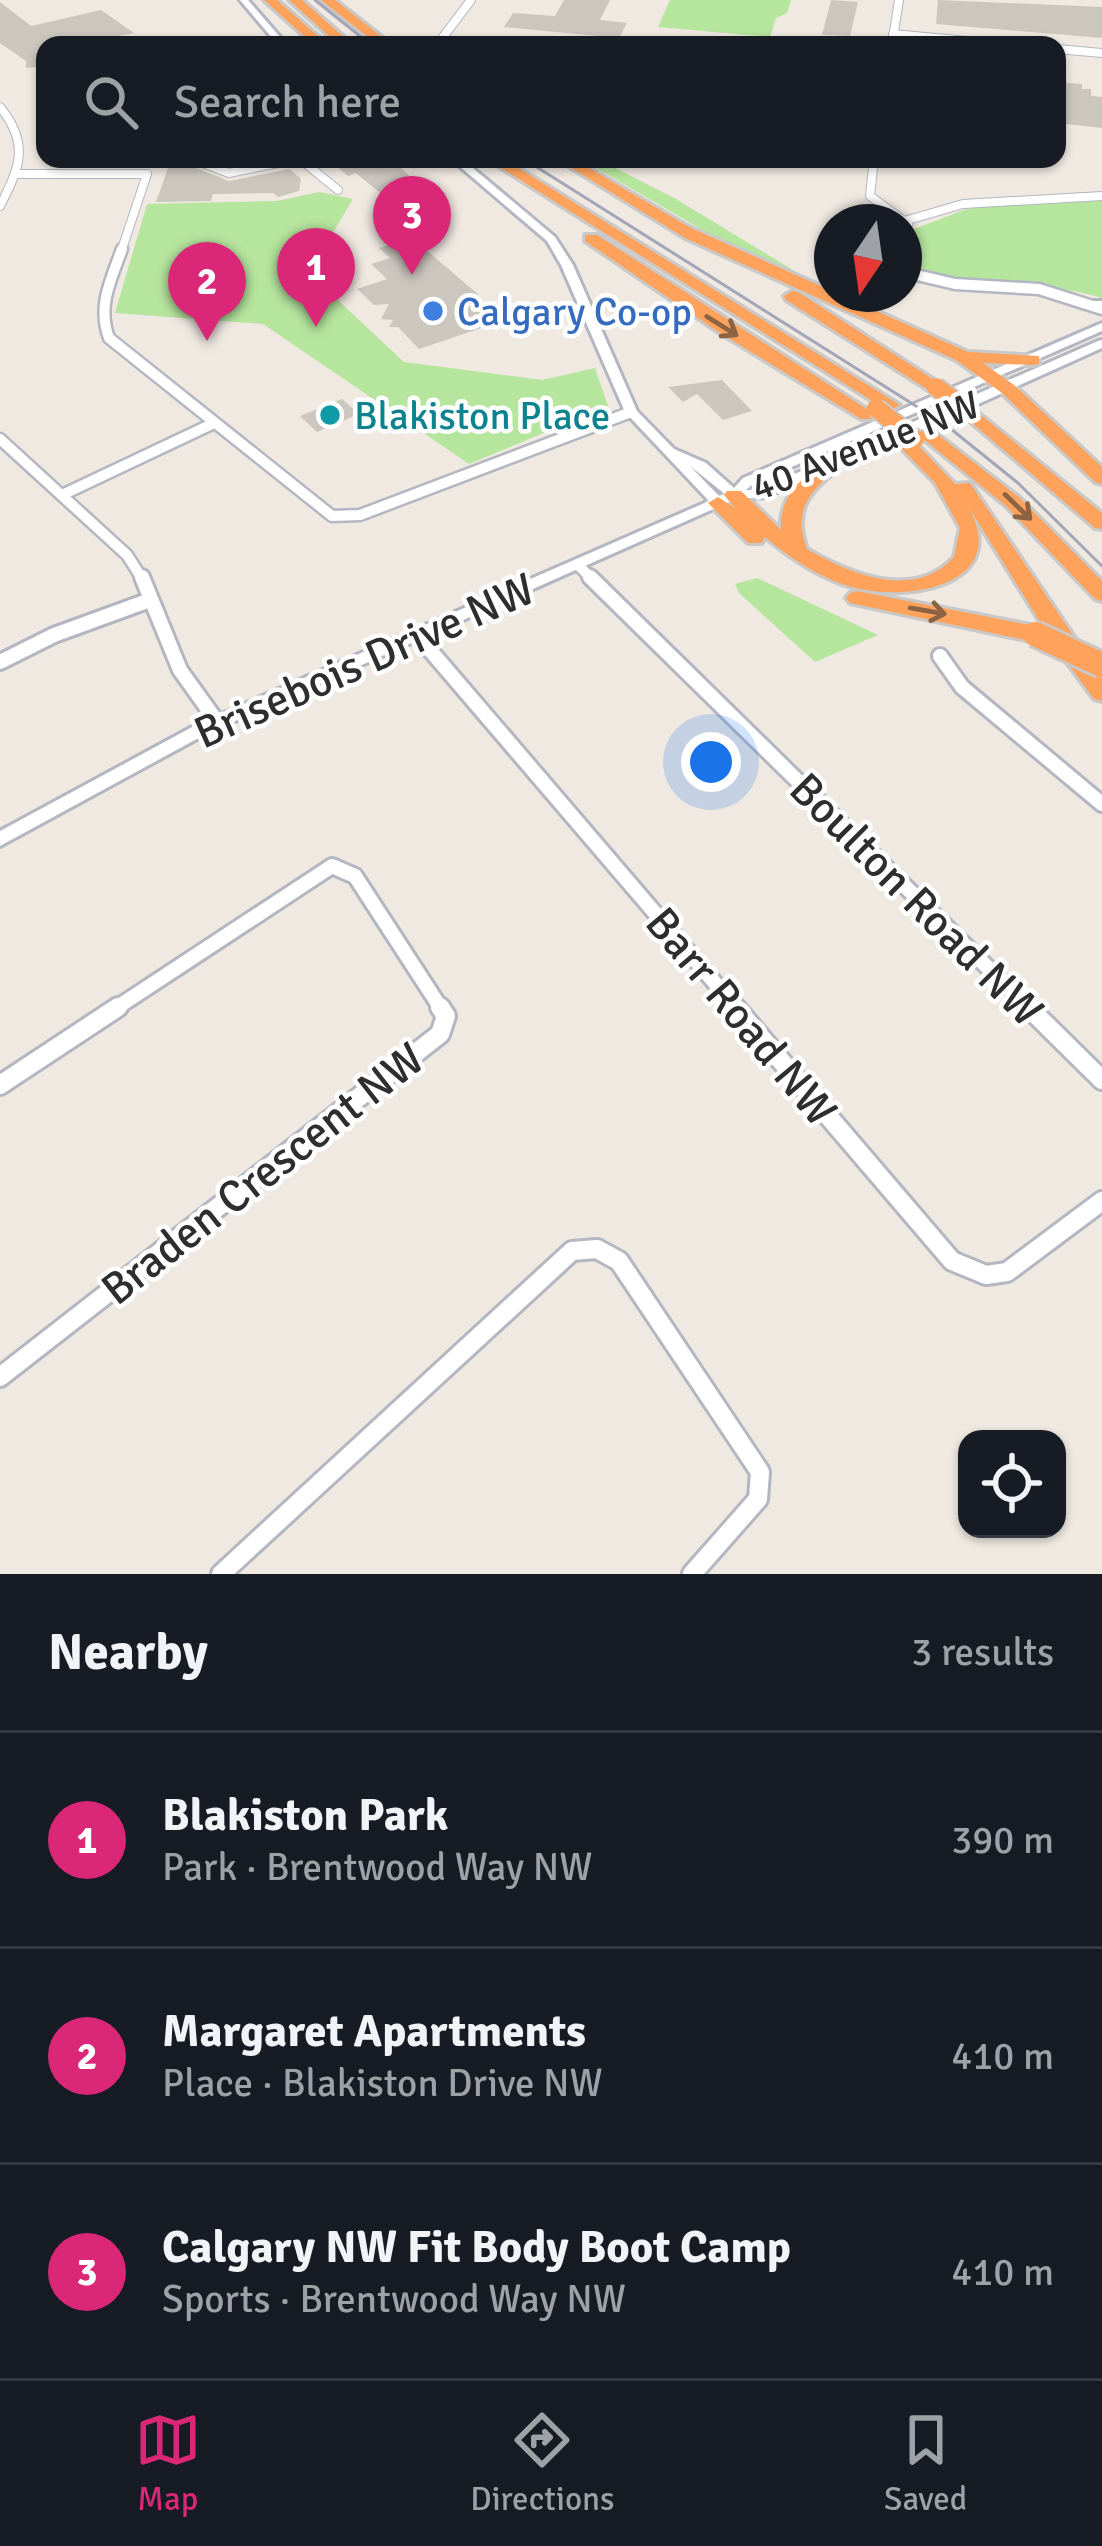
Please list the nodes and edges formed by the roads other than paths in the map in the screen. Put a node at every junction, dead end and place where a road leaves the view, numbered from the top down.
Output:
1 (244, 0) edge
2 (270, 0) edge
3 (295, 0) edge
4 (327, 0) edge
5 (471, 0) edge
6 (899, 0) edge
7 (893, 34) joint
8 (275, 36) edge
9 (312, 36) edge
10 (337, 36) edge
11 (374, 36) edge
12 (447, 36) edge
13 (914, 36) edge
14 (1066, 50) edge
15 (1102, 53) edge
16 (2, 111) edge
17 (206, 168) edge
18 (264, 168) edge
19 (310, 168) edge
20 (467, 168) edge
21 (503, 168) edge
22 (508, 168) edge
23 (579, 168) edge
24 (873, 168) edge
25 (16, 175) junction
26 (338, 190) dead end
27 (1102, 196) edge
28 (880, 204) edge
29 (0, 206) edge
30 (922, 217) edge
31 (680, 229) junction
32 (922, 276) edge
33 (1099, 305) edge
34 (1102, 327) edge
35 (1102, 344) edge
36 (962, 356) junction
37 (1036, 366) junction
38 (1000, 382) junction
39 (878, 409) junction
40 (631, 412) junction
41 (1042, 420) junction
42 (212, 424) junction
43 (916, 438) junction
44 (0, 439) edge
45 (832, 465) junction
46 (1102, 478) edge
47 (64, 494) junction
48 (726, 499) junction
49 (1102, 523) edge
50 (797, 551) junction
51 (579, 566) junction
52 (1102, 595) edge
53 (150, 601) junction
54 (418, 636) junction
55 (940, 656) dead end
56 (0, 662) edge
57 (1102, 665) edge
58 (1102, 693) edge
59 (218, 723) junction
60 (1102, 804) edge
61 (0, 839) edge
62 (1102, 1080) edge
63 (0, 1084) edge
64 (1102, 1201) edge
65 (0, 1377) edge
66 (221, 1574) edge
67 (692, 1574) edge

1 - 8 street
2 - 9 highway
3 - 10 highway
4 - 11 highway
5 - 12 street
6 - 7 street
7 - 13 street
14 - 15 street
16 - 25 street
17 - 18 street
19 - 26 street
20 - 40 street
21 -> 39 highway
22 - 39 highway
23 - 31 highway
24 - 28 street
25 - 29 street
25 - 42 street
27 - 30 street
31 - 36 highway
31 - 49 highway, bridge
32 - 33 street
34 - 37 street, 40 Avenue NW
35 - 37 street, 40 Avenue NW
36 - 37 highway
36 - 38 highway
37 - 38 street, 40 Avenue NW
37 - 41 highway
38 - 41 highway
38 - 45 street, 40 Avenue NW
38 - 48 street, 40 Avenue NW
39 - 43 highway
40 - 42 street
40 - 48 street
41 - 46 highway
42 - 47 street
43 - 50 highway
43 -> 52 highway
43 - 58 highway
44 - 47 street
45 - 48 street, 40 Avenue NW
45 - 50 highway
47 - 53 street
48 - 50 highway
48 - 51 street, Brisebois Drive NW
48 -> 57 highway, bridge
51 - 54 street, Brisebois Drive NW
51 - 62 street, Boulton Road NW
53 - 56 street
53 - 59 street
54 - 59 street, Brisebois Drive NW
54 - 64 street, Barr Road NW
55 - 60 street
59 - 61 street, Brisebois Drive NW
63 - 65 street, Braden Crescent NW
66 - 67 street

